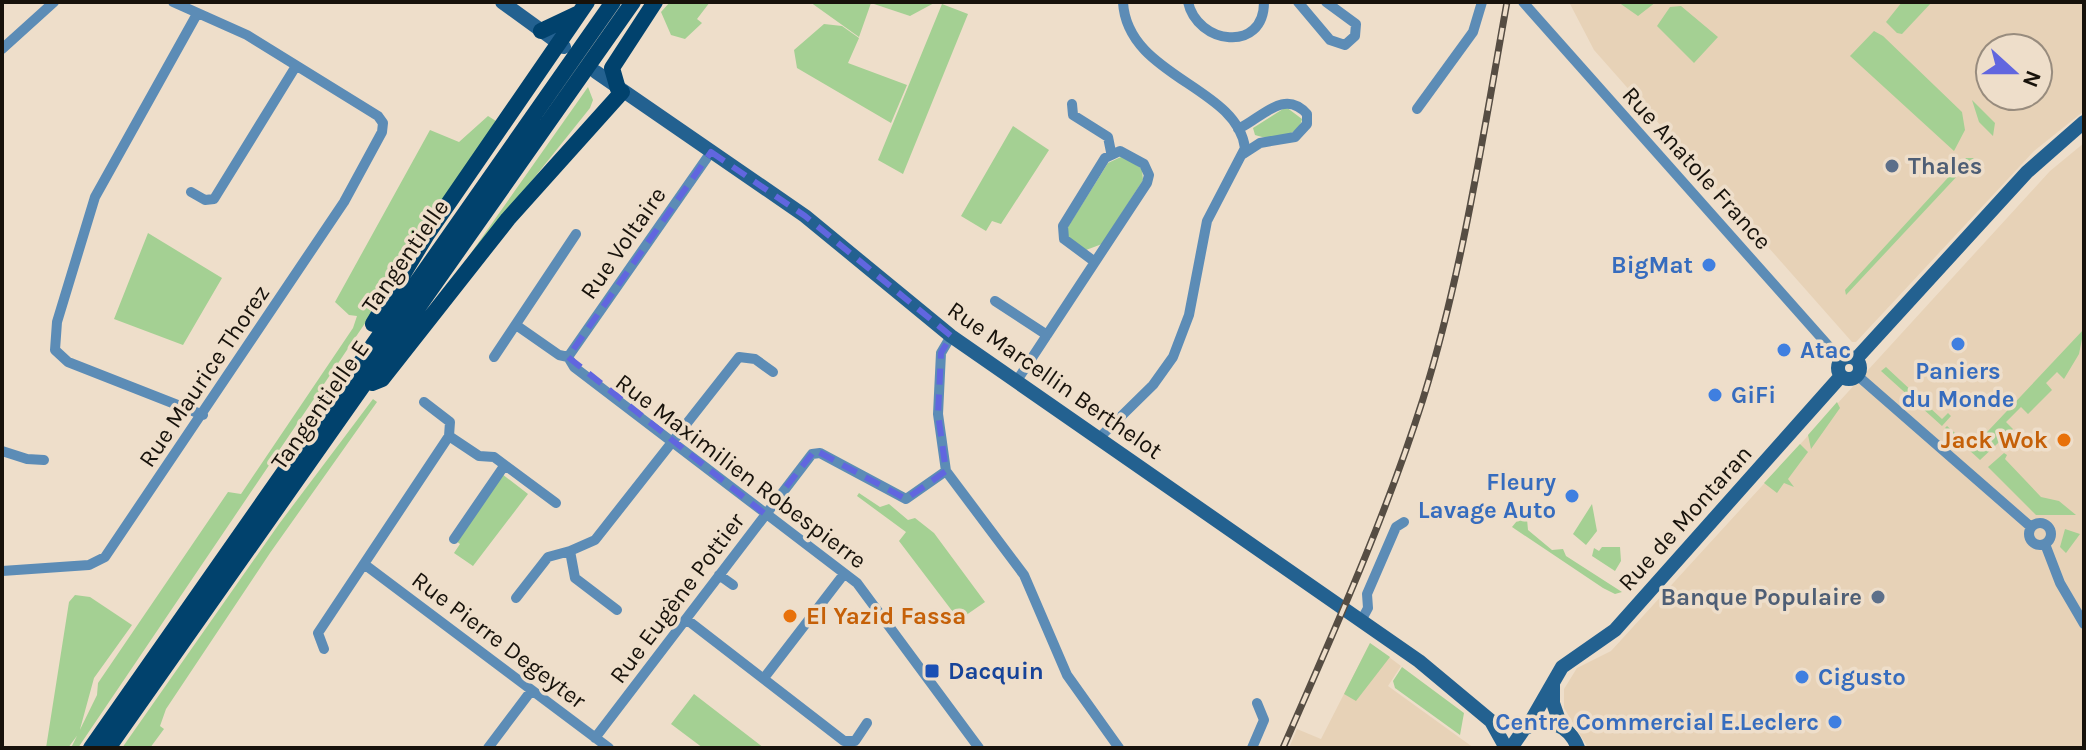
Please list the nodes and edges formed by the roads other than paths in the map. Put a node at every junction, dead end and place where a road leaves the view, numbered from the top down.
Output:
1 (54, 2) edge
2 (173, 2) edge
3 (502, 2) edge
4 (613, 2) edge
5 (633, 2) edge
6 (655, 2) edge
7 (1123, 2) edge
8 (1188, 2) edge
9 (1264, 2) edge
10 (1298, 2) edge
11 (1326, 2) edge
12 (1482, 2) edge
13 (1523, 2) edge
14 (582, 8) edge
15 (197, 14) junction
16 (541, 31) junction
17 (596, 38) junction
18 (561, 46) junction
19 (2, 49) edge
20 (296, 66) junction
21 (596, 72) dead end
22 (563, 85) junction
23 (620, 90) junction
24 (1072, 104) dead end
25 (1417, 109) dead end
26 (2084, 122) edge
27 (1238, 129) junction
28 (711, 152) junction
29 (1111, 152) junction
30 (1243, 154) junction
31 (191, 192) dead end
32 (576, 234) dead end
33 (1095, 262) junction
34 (995, 301) dead end
35 (516, 325) junction
36 (1047, 335) junction
37 (951, 336) junction
38 (494, 357) dead end
39 (568, 357) junction
40 (1846, 365) junction
41 (773, 372) dead end
42 (1858, 376) joint
43 (1016, 382) junction
44 (363, 387) junction
45 (424, 402) dead end
46 (203, 415) junction
47 (449, 436) junction
48 (1099, 438) junction
49 (671, 442) junction
50 (2, 451) edge
51 (44, 460) dead end
52 (502, 469) dead end
53 (946, 471) junction
54 (556, 503) dead end
55 (765, 514) junction
56 (1404, 522) dead end
57 (246, 525) junction
58 (2031, 527) junction
59 (454, 539) dead end
60 (2045, 544) junction
61 (570, 551) junction
62 (364, 564) junction
63 (2, 571) edge
64 (844, 574) junction
65 (719, 575) junction
66 (733, 585) dead end
67 (516, 598) dead end
68 (617, 610) dead end
69 (686, 619) junction
70 (1361, 621) junction
71 (2084, 624) edge
72 (324, 649) dead end
73 (764, 678) junction
74 (1554, 679) junction
75 (531, 691) junction
76 (1257, 703) dead end
77 (1491, 721) junction
78 (867, 723) dead end
79 (1561, 726) junction
80 (1526, 728) junction
81 (595, 738) junction
82 (842, 745) edge
83 (91, 748) edge
84 (108, 748) edge
85 (488, 748) edge
86 (609, 748) edge
87 (979, 748) edge
88 (1119, 748) edge
89 (1252, 748) edge
90 (1509, 748) edge
91 (1578, 748) edge

1 - 19 street
2 - 15 street
3 - 16 main road
4 - 17 main road
5 - 17 main road
6 - 23 main road
7 - 27 street
8 - 9 street
10 - 11 street
12 - 25 street
13 - 40 street, Rue Anatole France
14 - 16 main road
14 - 18 main road
15 - 20 street
15 - 46 street
16 - 18 main road
17 - 22 main road, Tangentielle
18 - 57 main road
20 - 31 street
20 - 46 street, Rue Maurice Thorez
21 - 23 main road, Rue Marcellin Berthelot
22 - 44 main road, Tangentielle E
22 - 57 main road, Tangentielle
23 - 28 main road, Rue Marcellin Berthelot
23 - 44 main road
24 - 29 street
26 - 40 main road, Rue de Montaran
27 - 30 street
27 - 30 street
28 - 37 main road, Rue Marcellin Berthelot
28 - 39 street, Rue Voltaire
29 - 33 street
29 - 33 street
30 - 48 street
32 - 35 street
33 - 36 street
34 - 36 street
35 - 38 street
35 - 39 street, Rue Maximilien Robespierre
36 - 43 street
37 - 43 main road, Rue Marcellin Berthelot
37 - 53 street
39 - 49 street, Rue Maximilien Robespierre
40 - 42 main road
40 - 74 main road, Rue de Montaran
41 - 49 street
42 - 58 street
43 - 48 main road, Rue Marcellin Berthelot
44 - 84 main road, Tangentielle E
45 - 47 street
46 - 63 street, Rue Maurice Thorez
47 - 54 street
47 - 62 street
48 - 70 main road, Rue Marcellin Berthelot
49 - 55 street, Rue Maximilien Robespierre
49 - 61 street
50 - 51 street
52 - 59 street
53 - 55 street, Rue Eugène Pottier
53 - 88 street
55 - 64 street, Rue Maximilien Robespierre
55 - 65 street, Rue Eugène Pottier
56 - 70 street
57 - 83 main road, Tangentielle
58 - 60 street
58 - 60 street
60 - 71 street
61 - 67 street
61 - 68 street
62 - 72 street
62 - 75 street, Rue Pierre Degeyter
64 - 73 street
64 - 87 street, Rue Maximilien Robespierre
65 - 66 street
65 - 69 street, Rue Eugène Pottier
69 - 73 street
69 - 81 street, Rue Eugène Pottier
70 - 77 main road, Rue Marcellin Berthelot
73 - 82 street
74 - 79 main road
74 - 80 main road, Rue de Montaran
75 - 81 street, Rue Pierre Degeyter
75 - 85 street
76 - 89 street
77 - 80 main road, Rue Marcellin Berthelot
77 - 90 main road, Rue Marcellin Berthelot
78 - 82 street
79 - 80 main road, Rue Marcellin Berthelot
79 - 91 main road
80 - 90 main road, Rue Marcellin Berthelot
81 - 86 street, Rue Pierre Degeyter

